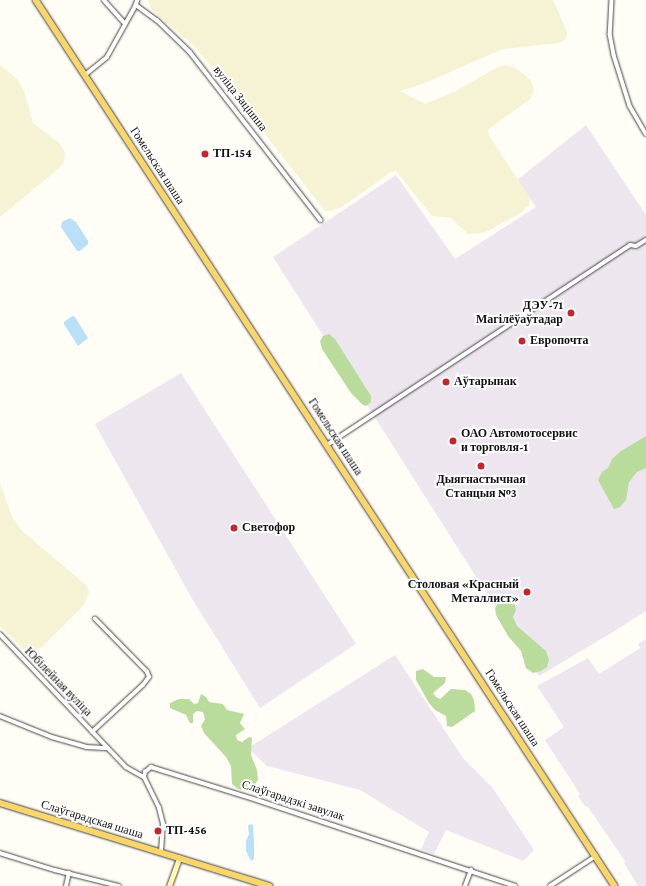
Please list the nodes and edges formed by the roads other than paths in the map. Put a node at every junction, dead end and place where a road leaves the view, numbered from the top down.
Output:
1 (36, 0) edge
2 (104, 0) edge
3 (138, 0) edge
4 (612, 0) edge
5 (136, 4) junction
6 (124, 22) junction
7 (85, 75) junction
8 (646, 134) edge
9 (321, 220) dead end
10 (646, 240) edge
11 (327, 445) junction
12 (95, 619) dead end
13 (0, 634) edge
14 (0, 716) edge
15 (92, 732) junction
16 (108, 748) junction
17 (144, 777) junction
18 (0, 803) edge
19 (161, 852) junction
20 (0, 853) edge
21 (596, 856) junction
22 (179, 858) junction
23 (471, 870) junction
24 (69, 873) junction
25 (66, 886) edge
26 (119, 886) edge
27 (169, 886) edge
28 (269, 886) edge
29 (465, 886) edge
30 (515, 886) edge
31 (550, 886) edge
32 (615, 886) edge

1 - 7 main road, Гомельская шаша
2 - 6 street
3 - 5 street
4 - 8 street
5 - 6 street
5 - 9 street, вуліца Зацішша
6 - 7 street
7 - 11 main road, Гомельская шаша
10 - 11 street
11 - 21 main road, Гомельская шаша
12 - 15 street
13 - 15 street, Юбілейная вуліца
14 - 16 street
15 - 16 street, Юбілейная вуліца
16 - 17 street, Юбілейная вуліца
17 - 19 street
17 - 23 street, Слаўгарадзкі завулак
18 - 19 main road, Слаўгарадская шаша
19 - 22 main road, Слаўгарадская шаша
20 - 24 street
21 - 31 street
21 - 32 main road, Гомельская шаша
22 - 27 main road
22 - 28 main road, Слаўгарадская шаша
23 - 29 street
23 - 30 street, Слаўгарадзкі завулак
24 - 25 street
24 - 26 street

